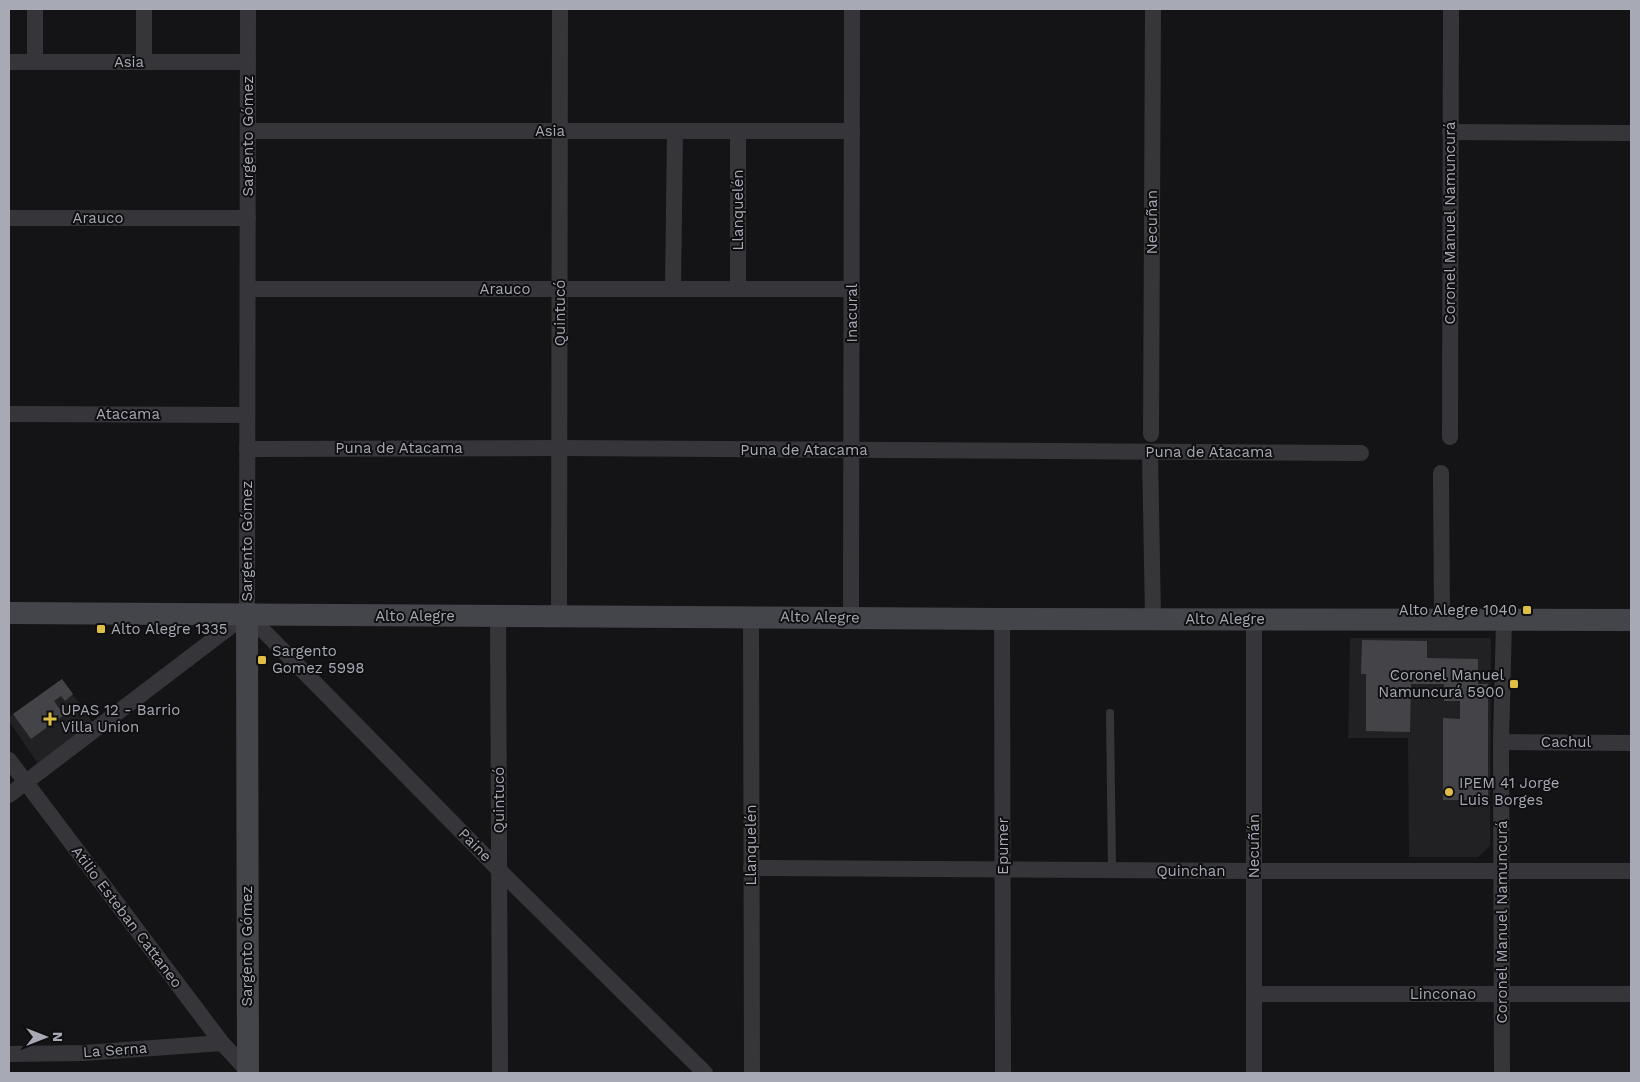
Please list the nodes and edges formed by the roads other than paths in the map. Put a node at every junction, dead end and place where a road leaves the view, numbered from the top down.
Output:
1 (35, 9) edge
2 (144, 9) edge
3 (248, 9) edge
4 (560, 9) edge
5 (852, 9) edge
6 (1153, 9) edge
7 (1451, 9) edge
8 (9, 62) edge
9 (35, 62) junction
10 (144, 62) junction
11 (248, 62) junction
12 (248, 131) junction
13 (560, 131) junction
14 (675, 131) junction
15 (738, 131) junction
16 (852, 131) junction
17 (1450, 132) junction
18 (1631, 133) edge
19 (9, 218) edge
20 (248, 218) junction
21 (248, 289) junction
22 (560, 289) junction
23 (673, 289) junction
24 (738, 289) junction
25 (852, 289) junction
26 (9, 414) edge
27 (247, 415) junction
28 (1151, 434) dead end
29 (1450, 437) dead end
30 (559, 448) junction
31 (247, 449) junction
32 (852, 450) junction
33 (1150, 452) junction
34 (1361, 453) dead end
35 (1441, 473) dead end
36 (9, 613) edge
37 (247, 614) junction
38 (498, 616) junction
39 (559, 617) junction
40 (750, 617) junction
41 (851, 618) junction
42 (1153, 618) junction
43 (1002, 619) junction
44 (1254, 619) junction
45 (1442, 620) junction
46 (1504, 620) junction
47 (1631, 620) edge
48 (1110, 713) dead end
49 (1501, 742) junction
50 (1631, 743) edge
51 (9, 760) edge
52 (25, 783) junction
53 (9, 794) edge
54 (751, 868) junction
55 (499, 870) junction
56 (1003, 870) junction
57 (1112, 870) junction
58 (1502, 870) junction
59 (1631, 870) edge
60 (1254, 871) junction
61 (1255, 994) junction
62 (1502, 994) junction
63 (1631, 994) edge
64 (222, 1043) junction
65 (9, 1054) edge
66 (248, 1072) edge
67 (500, 1073) edge
68 (705, 1073) edge
69 (752, 1073) edge
70 (1003, 1073) edge
71 (1254, 1073) edge
72 (1502, 1073) edge

1 - 9 street
2 - 10 street
3 - 11 street, Sargento Gómez
4 - 13 street, Quintucó
5 - 16 street, Inacural
6 - 28 street, Necuñan
7 - 17 street, Coronel Manuel Namuncurá
8 - 9 street, Asia
9 - 10 street, Asia
10 - 11 street, Asia
11 - 12 street, Sargento Gómez
12 - 13 street, Asia
12 - 20 street, Sargento Gómez
13 - 14 street, Asia
13 - 22 street, Quintucó
14 - 15 street, Asia
14 - 23 street
15 - 16 street, Asia
15 - 24 street, Llanquelén
16 - 25 street, Inacural
17 - 18 street
17 - 29 street, Coronel Manuel Namuncurá
19 - 20 street, Arauco
20 - 21 street, Sargento Gómez
21 - 22 street, Arauco
21 - 27 street, Sargento Gómez
22 - 23 street, Arauco
22 - 30 street, Quintucó
23 - 24 street, Arauco
24 - 25 street, Arauco
25 - 32 street, Inacural
26 - 27 street, Atacama
27 - 31 street, Sargento Gómez
30 - 31 street, Puna de Atacama
30 - 32 street, Puna de Atacama
30 - 39 street, Quintucó
31 - 37 street, Sargento Gómez
32 - 33 street, Puna de Atacama
32 - 41 street, Inacural
33 - 34 street, Puna de Atacama
33 - 42 street
35 - 45 street
36 - 37 main road, Alto Alegre
37 - 38 main road, Alto Alegre
37 - 52 street
37 - 55 street, Paine
37 - 66 main road, Sargento Gómez
38 - 39 main road, Alto Alegre
38 - 55 street, Quintucó
39 - 40 main road, Alto Alegre
40 - 41 main road, Alto Alegre
40 - 54 street, Llanquelén
41 - 43 main road, Alto Alegre
42 - 43 main road, Alto Alegre
42 - 44 main road, Alto Alegre
43 - 56 street, Epumer
44 - 45 main road, Alto Alegre
44 - 60 street, Necuñán
45 - 46 main road, Alto Alegre
46 - 47 main road, Alto Alegre
46 - 49 street, Coronel Manuel Namuncurá
48 - 57 lane
49 - 50 street, Cachul
49 - 58 street, Coronel Manuel Namuncurá
51 - 52 street, Atilio Esteban Cattaneo
52 - 53 street
52 - 64 street, Atilio Esteban Cattaneo
54 - 56 street, Quinchan
54 - 69 street, Llanquelén
55 - 67 street, Quintucó
55 - 68 street, Paine
56 - 57 street, Quinchan
56 - 70 street, Epumer
57 - 60 street, Quinchan
58 - 59 street, Quinchan
58 - 60 street, Quinchan
58 - 62 street, Coronel Manuel Namuncurá
60 - 61 street, Necuñán
61 - 62 street, Linconao
61 - 71 street, Necuñán
62 - 63 street, Linconao
62 - 72 street, Coronel Manuel Namuncurá
64 - 65 street, La Serna
64 - 66 street, Atilio Esteban Cattaneo

